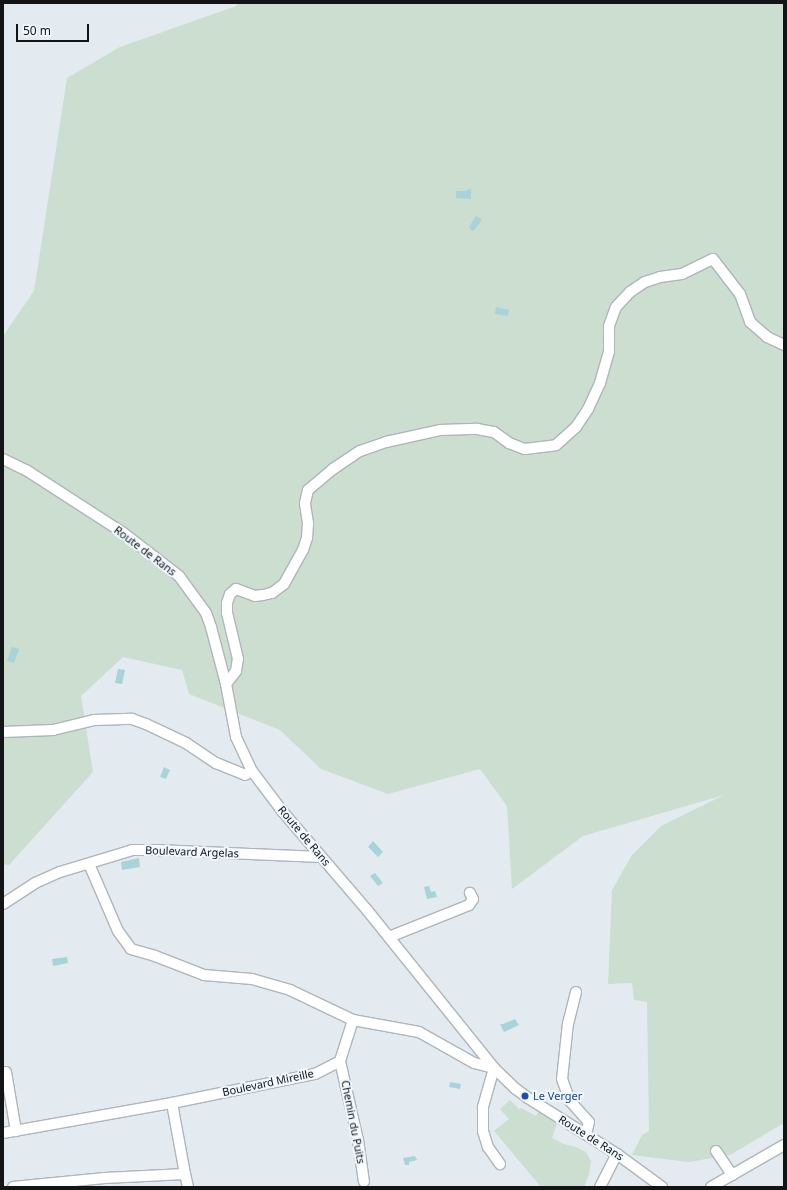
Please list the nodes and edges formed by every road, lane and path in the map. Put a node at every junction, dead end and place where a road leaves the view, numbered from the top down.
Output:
1 (784, 344) edge
2 (3, 459) edge
3 (226, 684) junction
4 (3, 732) edge
5 (252, 771) junction
6 (321, 857) junction
7 (89, 864) junction
8 (470, 893) dead end
9 (3, 904) edge
10 (389, 937) junction
11 (576, 992) dead end
12 (353, 1020) junction
13 (340, 1061) junction
14 (494, 1068) junction
15 (6, 1072) dead end
16 (172, 1103) junction
17 (16, 1131) junction
18 (3, 1133) edge
19 (586, 1134) junction
20 (784, 1145) edge
21 (716, 1151) dead end
22 (617, 1154) junction
23 (500, 1164) dead end
24 (185, 1174) junction
25 (732, 1175) junction
26 (364, 1182) dead end
27 (13, 1187) edge
28 (188, 1187) edge
29 (600, 1187) edge
30 (662, 1187) edge
31 (712, 1187) edge

1 - 3 street
2 - 3 street, Route de Rans
3 - 5 street, Route de Rans
4 - 5 street
5 - 6 street, Route de Rans
6 - 7 street, Boulevard Argelas
6 - 10 street, Route de Rans
7 - 9 street, Boulevard Argelas
7 - 12 street
8 - 10 street
10 - 14 street, Route de Rans
11 - 19 street
12 - 13 street
12 - 14 street
13 - 16 street, Boulevard Mireille
13 - 26 street, Chemin du Puits
14 - 19 street, Route de Rans
14 - 23 street
15 - 17 street
16 - 17 street, Boulevard Mireille
16 - 24 street
17 - 18 street, Boulevard Mireille
19 - 22 street, Route de Rans
20 - 25 street
21 - 25 street
22 - 29 street
22 - 30 street, Route de Rans
24 - 27 street
24 - 28 street
25 - 31 street

